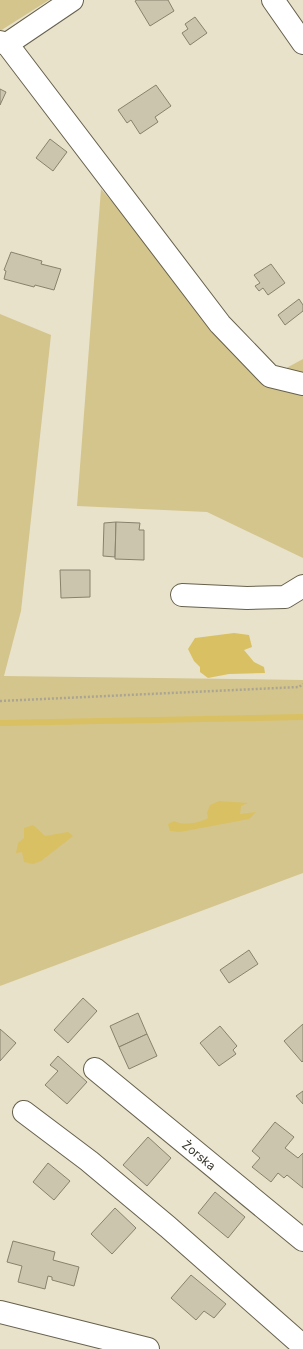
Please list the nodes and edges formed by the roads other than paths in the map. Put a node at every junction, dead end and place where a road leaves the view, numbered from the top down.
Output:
1 (72, 0) edge
2 (274, 0) edge
3 (3, 43) edge
4 (303, 43) edge
5 (303, 384) edge
6 (303, 586) edge
7 (182, 595) dead end
8 (95, 1069) dead end
9 (24, 1112) dead end
10 (303, 1240) edge
11 (0, 1312) edge
12 (104, 1344) edge
13 (303, 1346) edge
14 (148, 1349) edge

1 - 3 street
2 - 4 street
3 - 5 street
6 - 7 street
8 - 10 street, Żorska
9 - 13 street
11 - 12 street
12 - 14 street

